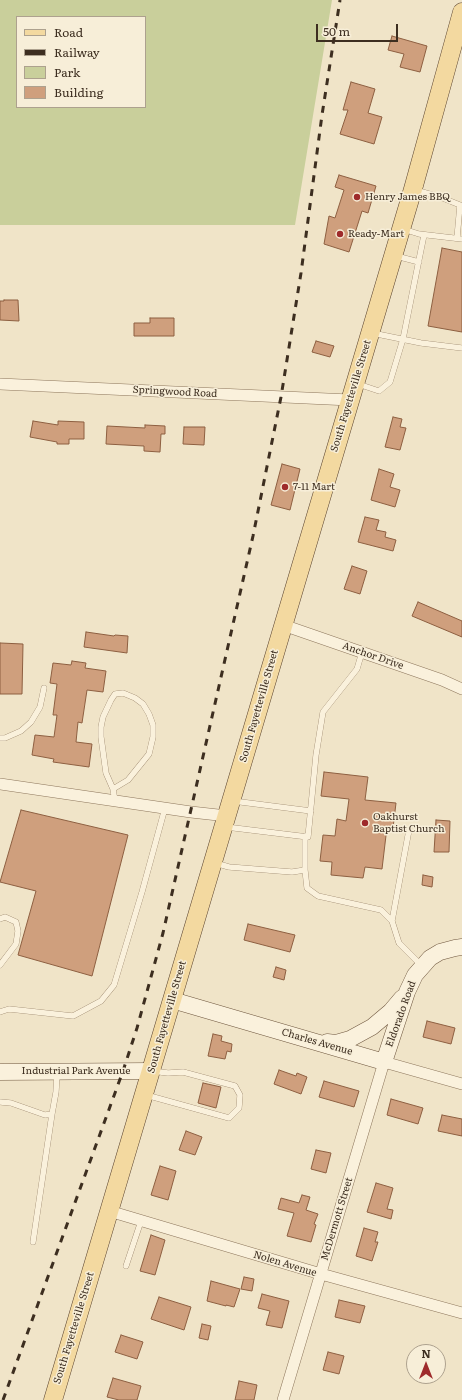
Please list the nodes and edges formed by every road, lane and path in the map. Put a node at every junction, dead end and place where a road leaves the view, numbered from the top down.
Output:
1 (462, 12) edge
2 (413, 189) junction
3 (401, 228) junction
4 (424, 235) junction
5 (459, 239) edge
6 (393, 255) junction
7 (419, 262) junction
8 (370, 333) junction
9 (403, 340) junction
10 (462, 348) edge
11 (0, 384) edge
12 (352, 392) junction
13 (283, 625) junction
14 (362, 652) junction
15 (44, 688) dead end
16 (462, 689) edge
17 (0, 738) edge
18 (0, 784) edge
19 (113, 789) junction
20 (115, 801) junction
21 (165, 808) junction
22 (310, 811) junction
23 (228, 814) junction
24 (409, 830) dead end
25 (305, 836) junction
26 (213, 862) junction
27 (305, 870) junction
28 (0, 919) edge
29 (392, 920) junction
30 (462, 947) edge
31 (0, 965) edge
32 (422, 966) junction
33 (407, 992) junction
34 (172, 1000) junction
35 (0, 1012) edge
36 (317, 1042) junction
37 (384, 1062) junction
38 (57, 1071) junction
39 (151, 1071) junction
40 (0, 1072) edge
41 (462, 1084) edge
42 (144, 1095) junction
43 (0, 1102) edge
44 (52, 1114) junction
45 (109, 1211) junction
46 (141, 1221) junction
47 (33, 1242) dead end
48 (126, 1266) dead end
49 (321, 1274) junction
50 (462, 1312) edge
51 (53, 1400) edge
52 (283, 1400) edge

1 - 2 main road, South Fayetteville Street
2 - 3 main road, South Fayetteville Street
2 - 5 lane
3 - 4 lane
3 - 6 main road, South Fayetteville Street
4 - 5 lane
4 - 7 lane
6 - 7 lane
6 - 8 main road, South Fayetteville Street
7 - 9 lane
8 - 9 lane
8 - 12 main road, South Fayetteville Street
9 - 10 lane
9 - 12 lane
11 - 12 street, Springwood Road
12 - 13 main road, South Fayetteville Street
13 - 14 street, Anchor Drive
13 - 23 main road, South Fayetteville Street
14 - 16 street, Anchor Drive
14 - 22 lane
15 - 17 lane
18 - 20 street
19 - 19 lane
19 - 20 lane
20 - 21 street
21 - 23 street
21 - 35 lane
22 - 23 lane
22 - 25 lane
23 - 25 lane
23 - 26 main road, South Fayetteville Street
24 - 29 lane
25 - 27 lane
26 - 27 lane
26 - 34 main road, South Fayetteville Street
27 - 29 lane
28 - 31 lane
29 - 32 lane
30 - 32 street, Eldorado Road
32 - 33 street, Eldorado Road
33 - 36 street
33 - 37 street, Eldorado Road
34 - 36 street, Charles Avenue
34 - 39 main road, South Fayetteville Street
36 - 37 street, Charles Avenue
37 - 41 street, Charles Avenue
37 - 49 street, McDermott Street
38 - 39 street, Industrial Park Avenue
38 - 40 street, Industrial Park Avenue
38 - 44 lane
39 - 42 main road, South Fayetteville Street
39 - 42 lane
42 - 45 main road, South Fayetteville Street
43 - 44 lane
44 - 47 lane
45 - 46 street, Nolen Avenue
45 - 51 main road, South Fayetteville Street
46 - 48 lane
46 - 49 street, Nolen Avenue
49 - 50 street, Nolen Avenue
49 - 52 street, McDermott Street

